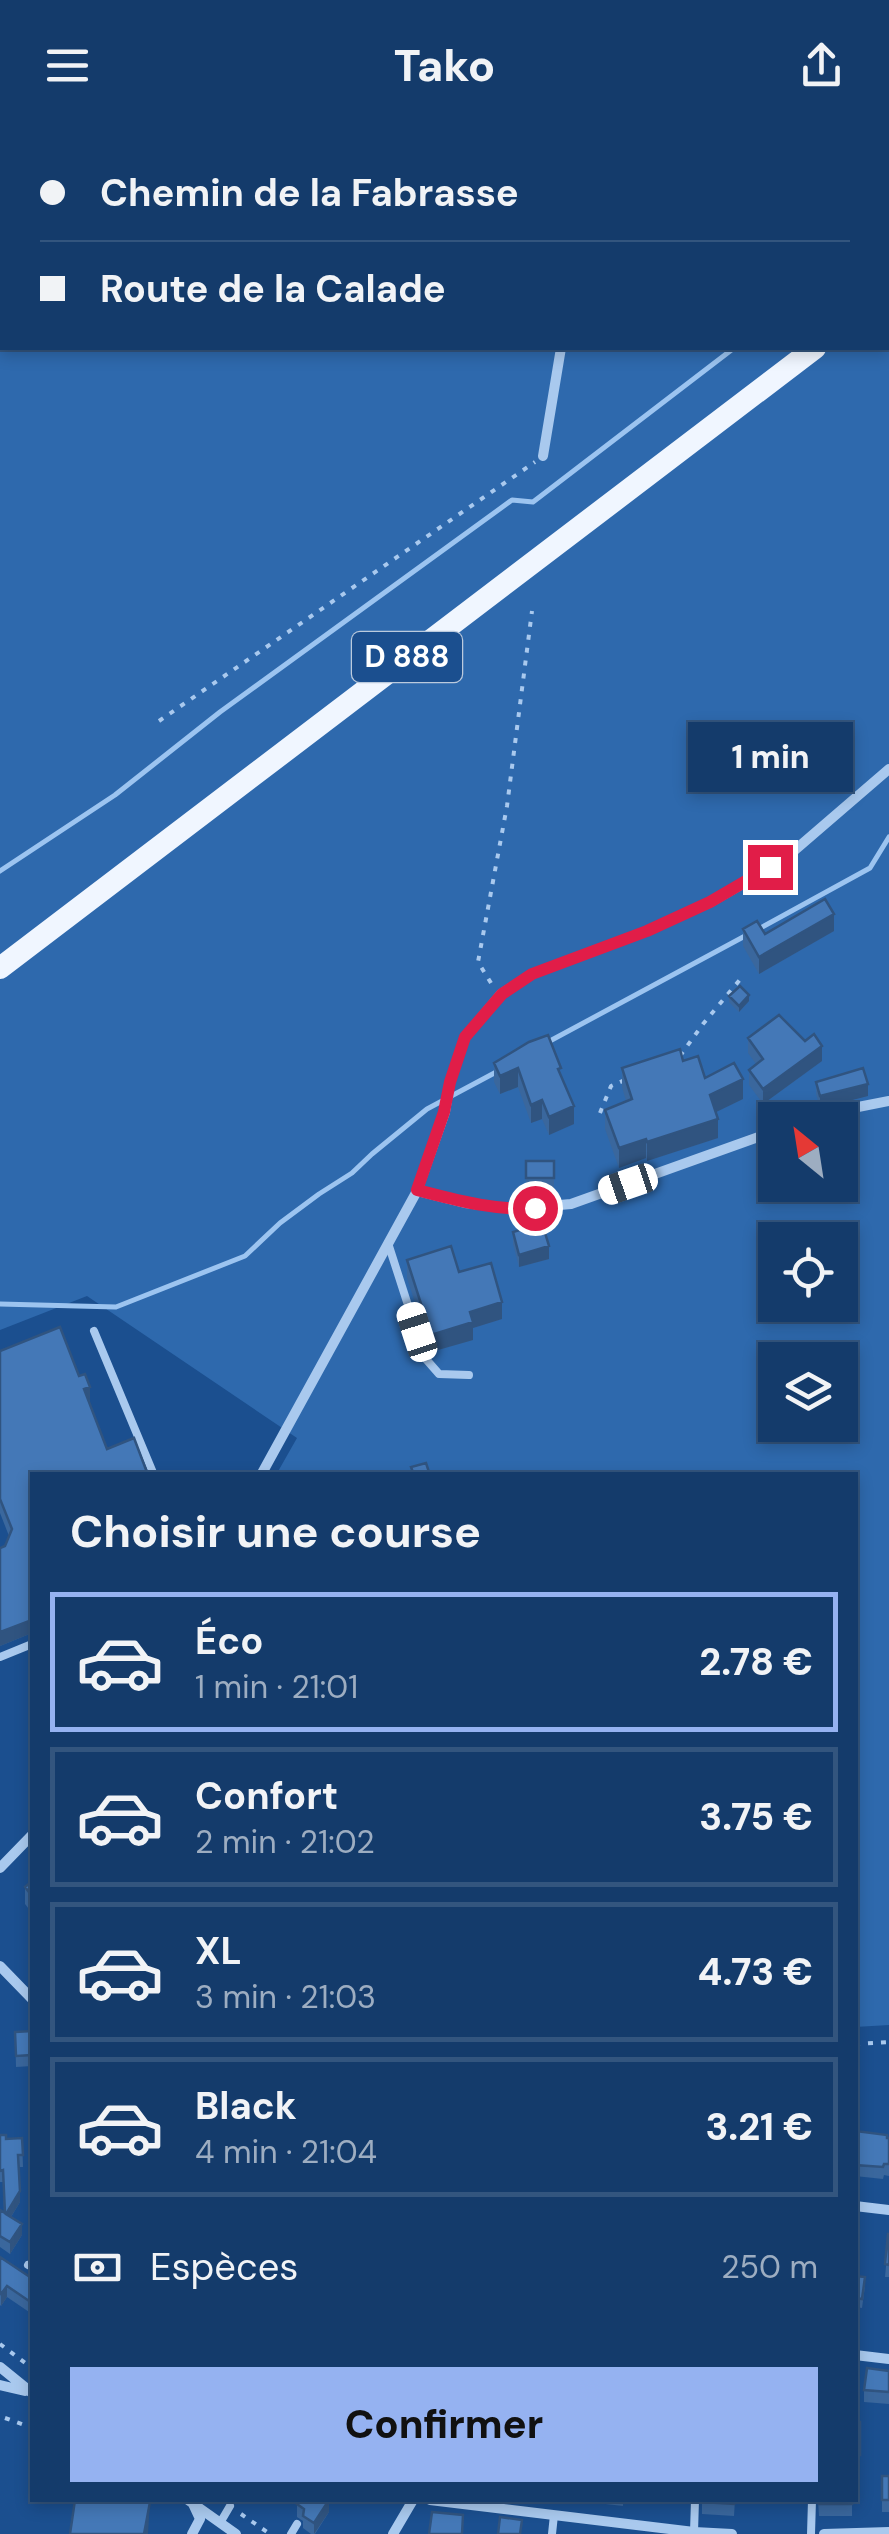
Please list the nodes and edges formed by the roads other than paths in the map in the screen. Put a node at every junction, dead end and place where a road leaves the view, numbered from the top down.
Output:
1 (561, 350) edge
2 (812, 350) edge
3 (543, 456) road end
4 (889, 768) edge
5 (0, 968) edge
6 (889, 1101) edge
7 (858, 1106) edge
8 (758, 1137) edge
9 (417, 1190) junction
10 (388, 1243) junction
11 (94, 1331) dead end
12 (469, 1375) dead end
13 (153, 1472) edge
14 (263, 1472) edge
15 (30, 1645) edge
16 (0, 1657) edge
17 (30, 1837) edge
18 (0, 1868) edge
19 (0, 1966) edge
20 (30, 1996) edge
21 (858, 2206) edge
22 (889, 2210) edge
23 (858, 2356) edge
24 (889, 2360) edge
25 (0, 2367) edge
26 (0, 2385) edge
27 (30, 2390) edge
28 (30, 2392) edge
29 (191, 2502) edge
30 (192, 2502) edge
31 (413, 2502) edge
32 (446, 2502) edge
33 (695, 2502) edge
34 (812, 2502) edge
35 (230, 2506) road end
36 (554, 2516) junction
37 (220, 2523) junction
38 (296, 2524) dead end
39 (654, 2530) edge
40 (694, 2532) edge
41 (889, 2532) edge
42 (192, 2534) edge
43 (236, 2534) edge
44 (291, 2534) edge
45 (393, 2534) edge
46 (552, 2534) edge
47 (732, 2534) edge
48 (810, 2534) edge
49 (824, 2534) edge

1 - 3 street
2 - 5 main road, D 888
4 - 9 street
6 - 7 street
8 - 9 street
9 - 10 street
10 - 12 lane
10 - 14 street
11 - 13 lane
15 - 16 lane
17 - 18 street
19 - 20 street
21 - 22 street
23 - 24 street
25 - 27 street
26 - 28 street
29 - 42 street
30 - 37 street
31 - 45 street
32 - 36 street
33 - 40 lane
34 - 48 lane
35 - 37 lane
36 - 39 street
36 - 46 lane
37 - 43 street
38 - 44 lane
39 - 40 street
40 - 47 street
41 - 49 street

